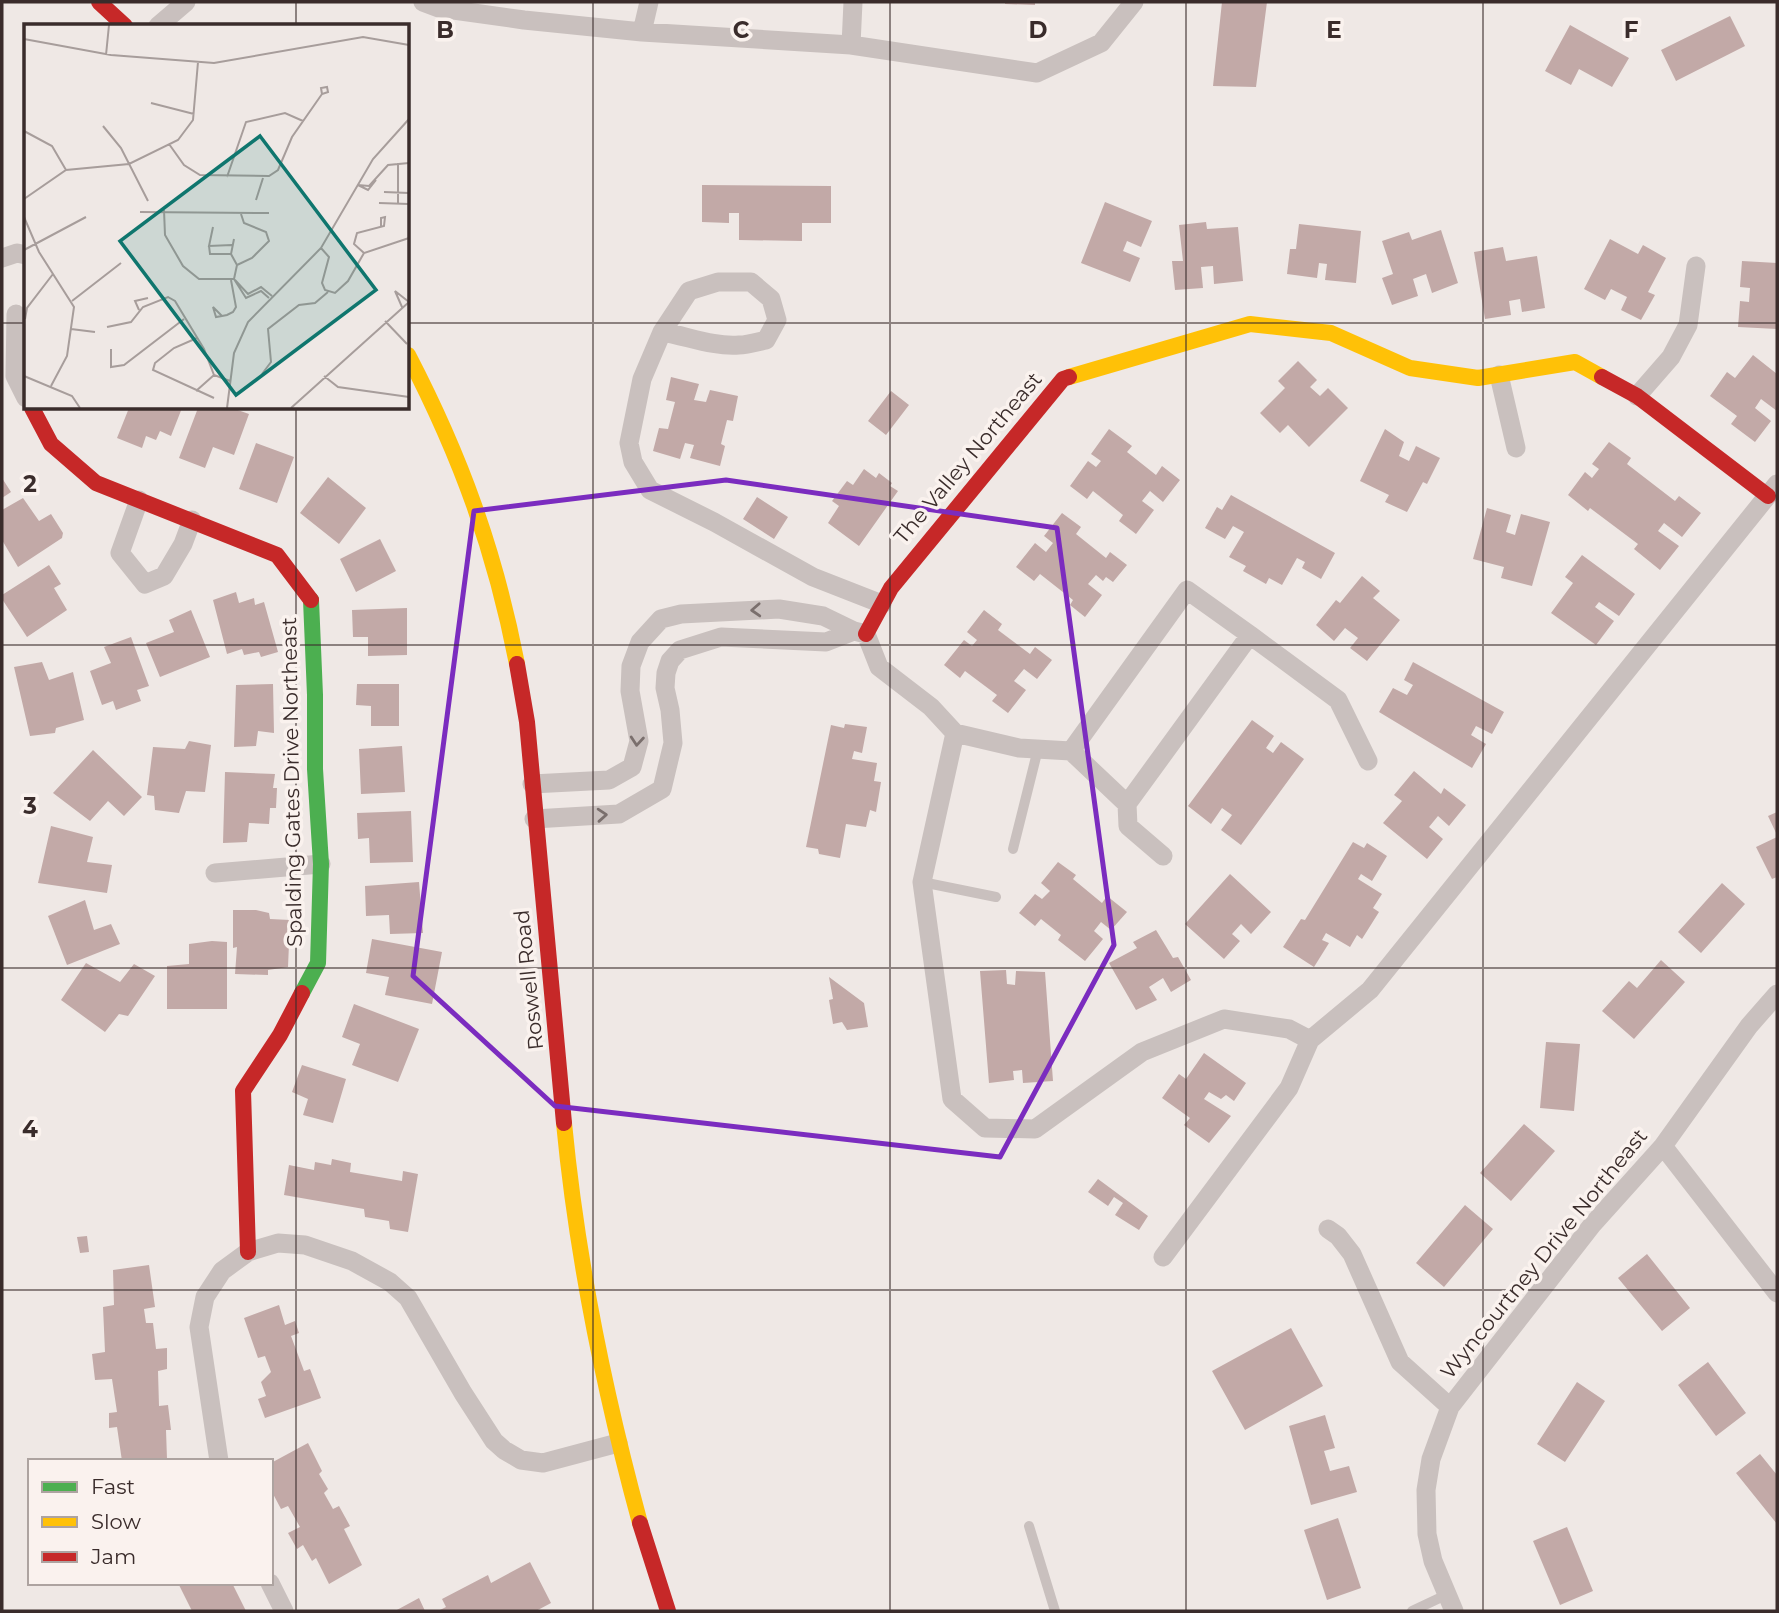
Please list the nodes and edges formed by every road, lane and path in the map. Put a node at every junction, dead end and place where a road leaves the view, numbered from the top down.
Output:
1 (99, 2) edge
2 (186, 2) edge
3 (649, 2) edge
4 (853, 2) edge
5 (1134, 2) edge
6 (433, 4) edge
7 (123, 24) edge
8 (160, 24) edge
9 (642, 32) junction
10 (851, 45) junction
11 (24, 255) edge
12 (2, 258) edge
13 (1696, 266) dead end
14 (15, 312) edge
15 (662, 332) junction
16 (410, 359) edge
17 (1499, 375) junction
18 (24, 394) edge
19 (1637, 396) junction
20 (33, 410) edge
21 (1516, 448) dead end
22 (1772, 490) edge
23 (139, 500) junction
24 (192, 520) junction
25 (882, 604) junction
26 (860, 633) junction
27 (1250, 635) junction
28 (955, 733) junction
29 (1038, 749) junction
30 (1071, 751) junction
31 (1368, 761) dead end
32 (532, 784) junction
33 (1127, 804) junction
34 (534, 819) junction
35 (1013, 849) dead end
36 (1163, 856) dead end
37 (321, 863) junction
38 (215, 873) dead end
39 (922, 882) junction
40 (996, 897) dead end
41 (1777, 994) edge
42 (1310, 1040) junction
43 (1663, 1146) junction
44 (1328, 1229) dead end
45 (248, 1252) junction
46 (1163, 1257) dead end
47 (1777, 1293) edge
48 (1450, 1407) junction
49 (618, 1443) junction
50 (219, 1459) edge
51 (1029, 1526) dead end
52 (271, 1585) edge
53 (1450, 1603) edge
54 (284, 1611) edge
55 (668, 1611) edge
56 (1055, 1611) edge
57 (1412, 1611) edge

1 - 7 street
2 - 8 street
3 - 9 street
4 - 10 street
5 - 10 street
6 - 9 street
9 - 10 street
11 - 12 street
13 - 19 street
14 - 18 street
15 - 15 street
15 - 25 street
16 - 32 street, Roswell Road
17 - 19 street, The Valley Northeast
17 - 21 street
17 - 25 street, The Valley Northeast
19 - 22 street, The Valley Northeast
20 - 23 street, Spalding Gates Drive Northeast
22 - 42 street
23 - 24 street, Spalding Gates Drive Northeast
23 - 24 street
24 - 37 street, Spalding Gates Drive Northeast
25 - 26 street, The Valley Northeast
26 - 28 street
26 -> 32 street
34 -> 26 street
27 - 30 street
27 - 31 street
27 - 33 street
28 - 29 street
28 - 39 street
29 - 30 street
29 - 35 lane
30 - 33 street
32 - 34 street, Roswell Road
33 - 36 street
34 - 49 street, Roswell Road
37 - 38 street
37 - 45 street, Spalding Gates Drive Northeast
39 - 40 lane
39 - 42 street
41 - 43 street, Wyncourtney Drive Northeast
42 - 46 street
43 - 47 street
43 - 48 street, Wyncourtney Drive Northeast
44 - 48 street
45 - 49 street
45 - 50 street
48 - 53 street, Wyncourtney Drive Northeast
49 - 55 street, Roswell Road
51 - 56 lane
52 - 54 street
53 - 57 lane

